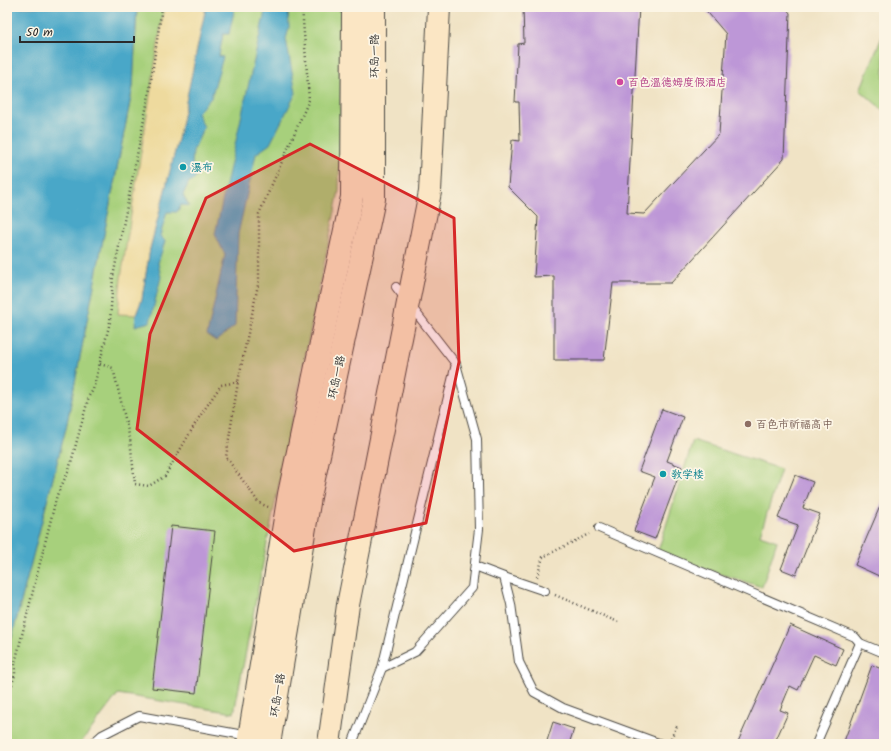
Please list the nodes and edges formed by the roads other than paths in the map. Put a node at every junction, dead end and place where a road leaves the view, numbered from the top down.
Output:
1 (353, 7) edge
2 (374, 7) edge
3 (425, 7) edge
4 (439, 7) edge
5 (402, 294) junction
6 (456, 364) junction
7 (599, 528) road end
8 (475, 566) junction
9 (504, 578) junction
10 (545, 591) road end
11 (860, 643) junction
12 (884, 653) edge
13 (382, 668) junction
14 (248, 740) edge
15 (92, 744) edge
16 (270, 744) edge
17 (315, 744) edge
18 (329, 744) edge
19 (352, 744) edge
20 (661, 744) edge
21 (816, 744) edge

1 - 14 main road
2 - 16 main road, 环岛一路
3 - 5 main road
4 - 5 main road
5 - 6 lane
5 - 17 main road
5 - 18 main road
6 - 8 lane
6 - 13 lane
7 - 11 lane
8 - 9 lane
8 - 13 lane
9 - 10 lane
9 - 20 lane
11 - 12 lane
11 - 21 lane
13 - 19 lane
14 - 15 lane

